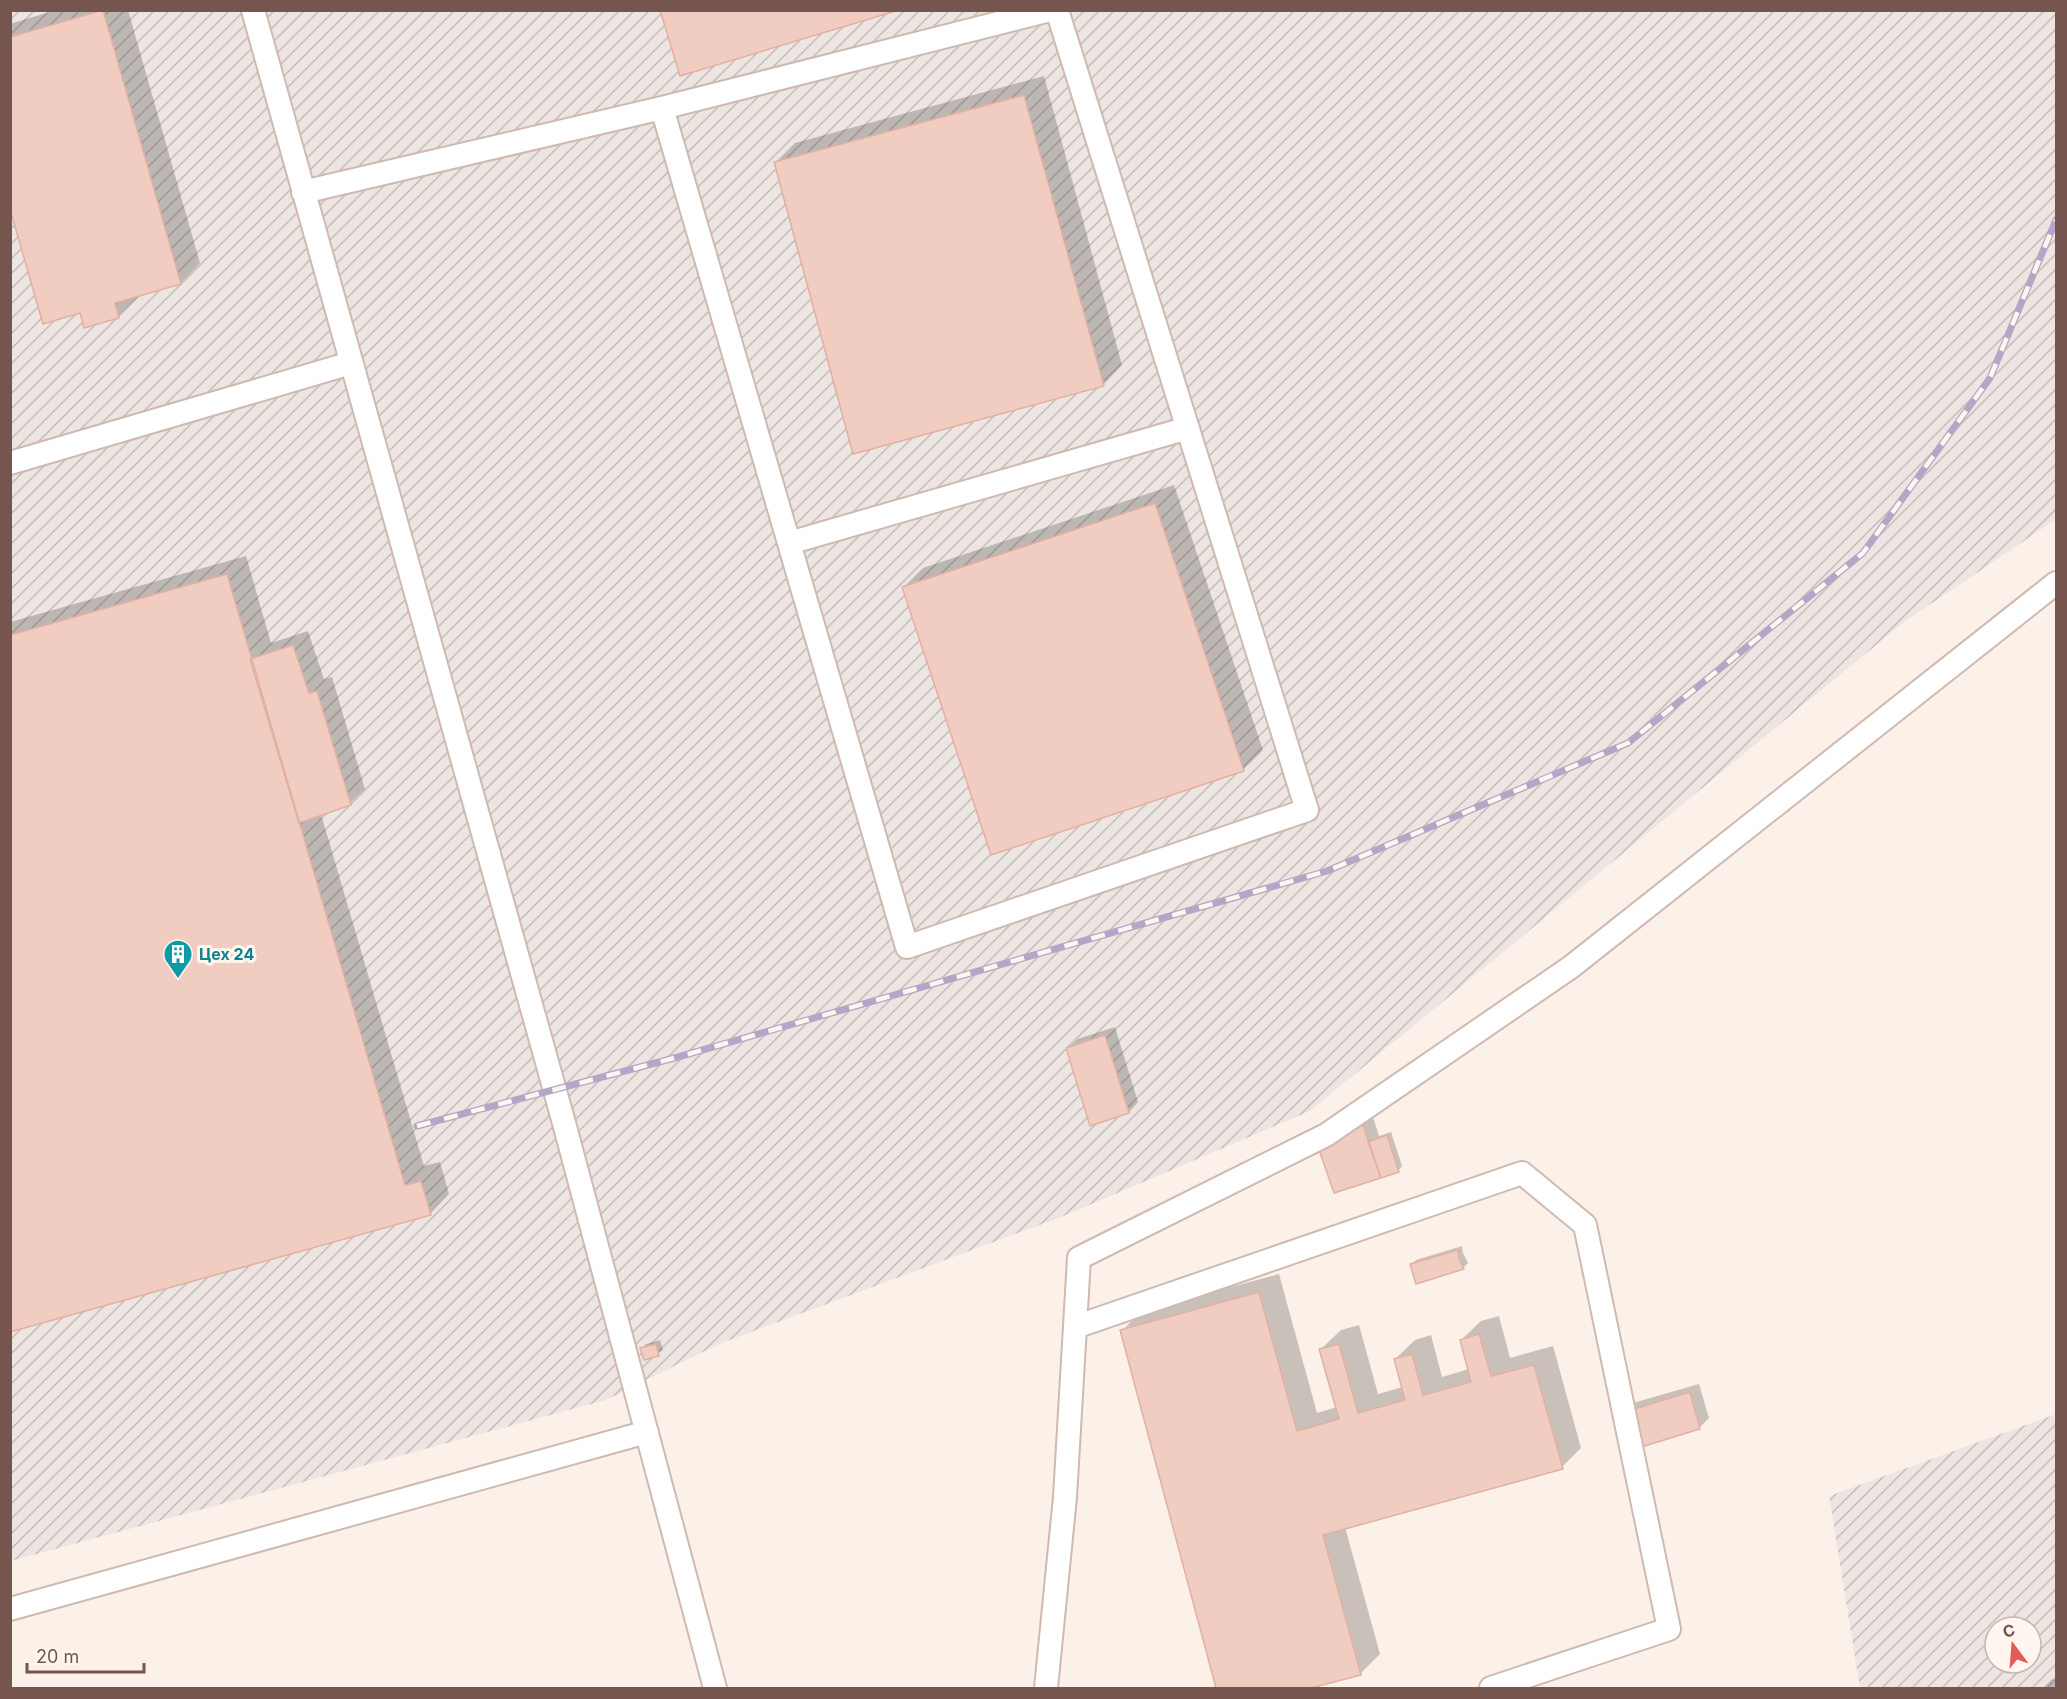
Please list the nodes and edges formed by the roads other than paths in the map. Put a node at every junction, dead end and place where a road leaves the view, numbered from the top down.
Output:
1 (253, 10) edge
2 (1050, 10) edge
3 (1057, 10) edge
4 (662, 108) junction
5 (303, 192) junction
6 (351, 363) junction
7 (1188, 428) junction
8 (10, 463) edge
9 (789, 543) junction
10 (2056, 583) edge
11 (1075, 1327) junction
12 (646, 1432) junction
13 (10, 1609) edge
14 (715, 1689) edge
15 (1046, 1689) edge
16 (1491, 1689) edge

1 - 5 lane
2 - 4 lane
3 - 7 lane
4 - 5 lane
4 - 9 lane
5 - 6 lane
6 - 8 lane
6 - 12 lane
7 - 9 lane
7 - 9 lane
10 - 11 lane
11 - 15 lane
11 - 16 lane
12 - 13 lane
12 - 14 lane

